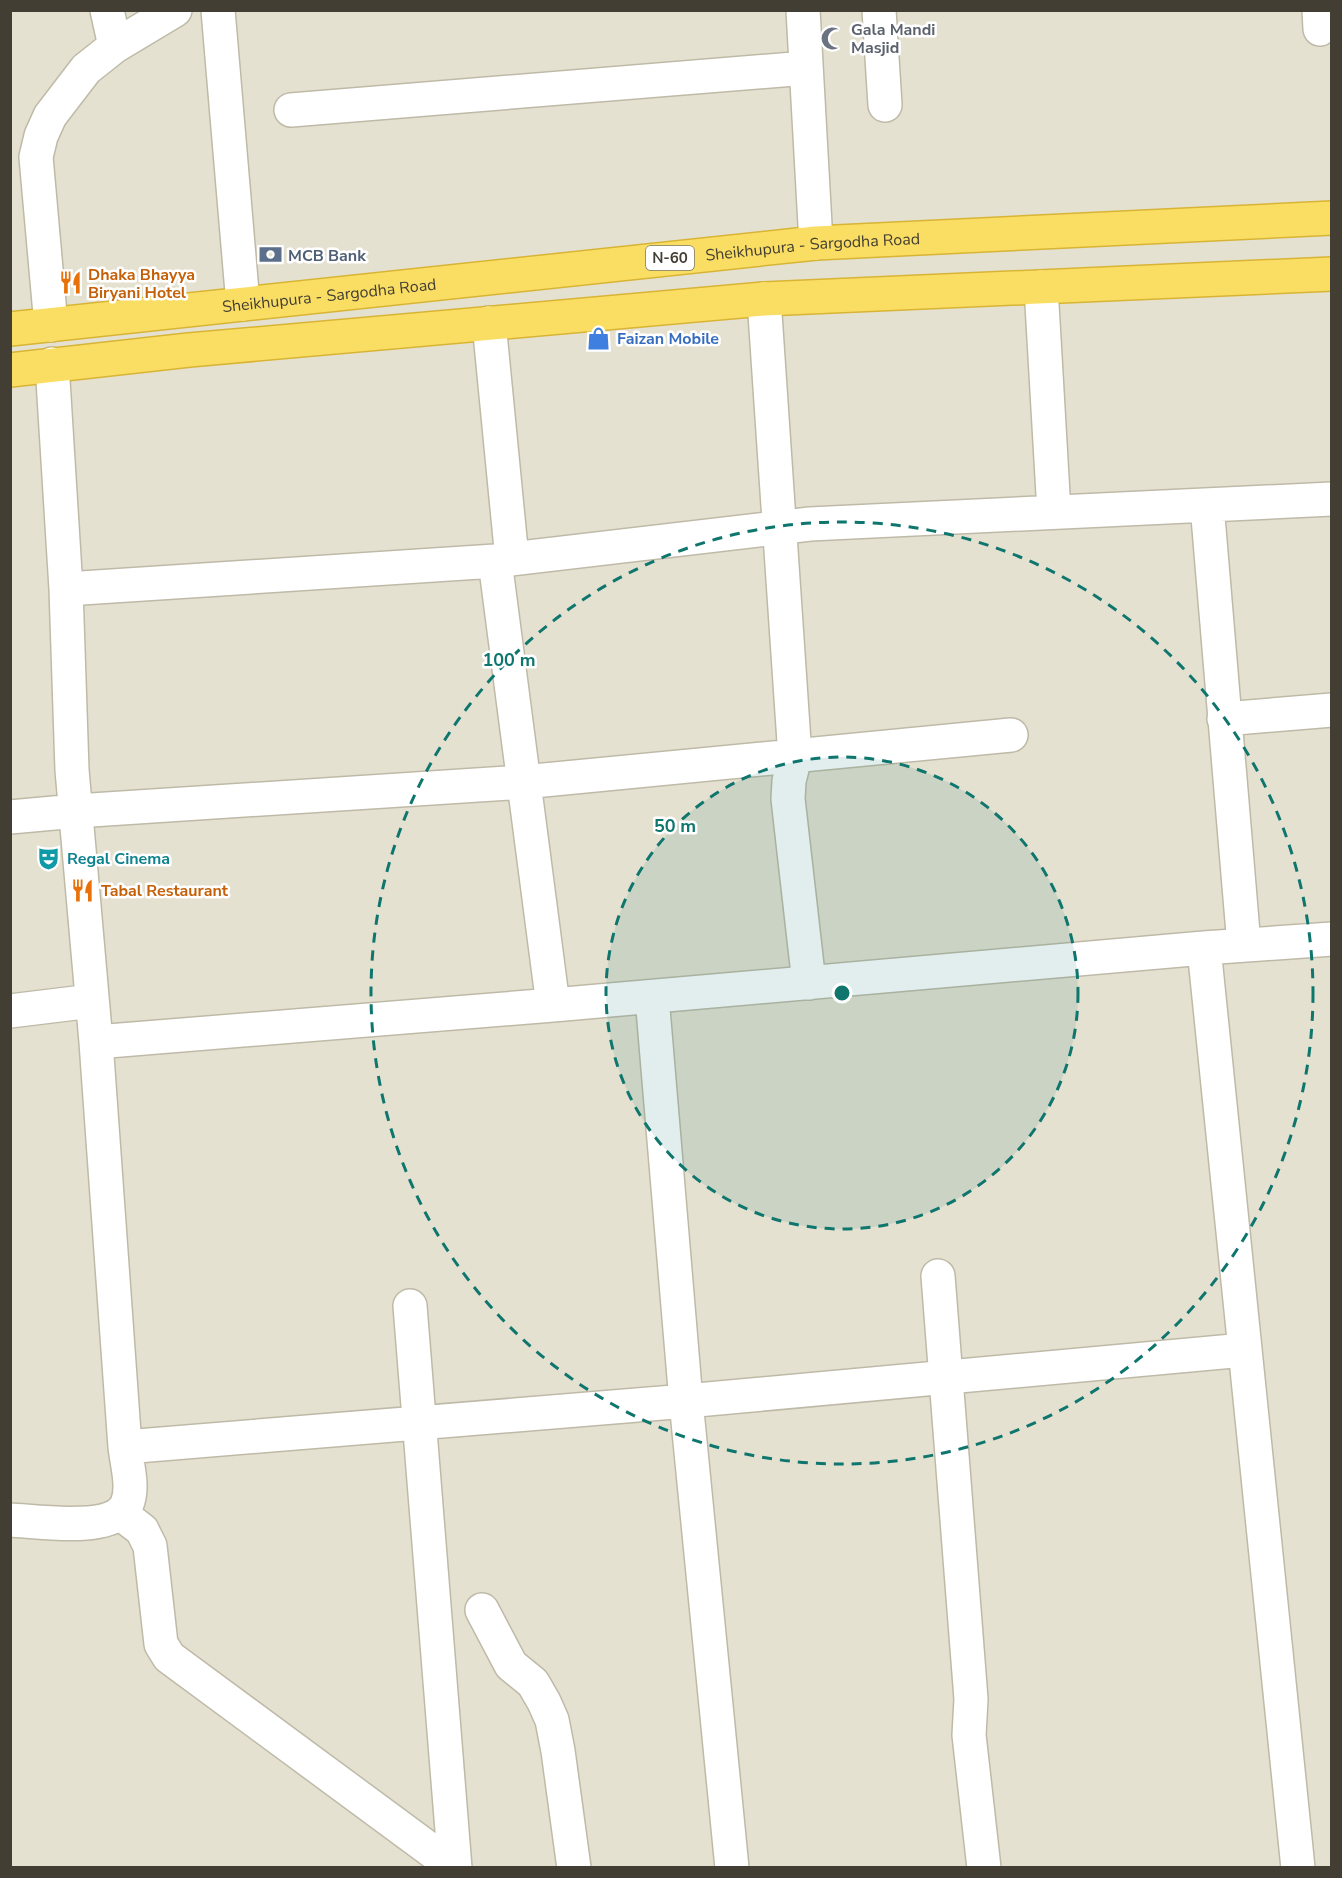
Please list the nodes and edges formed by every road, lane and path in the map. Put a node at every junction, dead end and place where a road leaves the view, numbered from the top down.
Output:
1 (107, 10) edge
2 (175, 10) edge
3 (218, 10) edge
4 (803, 10) edge
5 (879, 10) edge
6 (115, 46) junction
7 (806, 68) junction
8 (885, 105) dead end
9 (291, 110) dead end
10 (1332, 218) edge
11 (816, 243) junction
12 (1332, 274) edge
13 (1041, 287) junction
14 (764, 299) junction
15 (243, 304) junction
16 (489, 323) junction
17 (51, 325) junction
18 (10, 329) edge
19 (52, 364) junction
20 (10, 370) edge
21 (1332, 499) edge
22 (1207, 505) junction
23 (1054, 512) junction
24 (778, 528) junction
25 (504, 560) junction
26 (66, 589) junction
27 (1332, 710) edge
28 (1224, 719) junction
29 (1011, 735) dead end
30 (795, 757) junction
31 (523, 782) junction
32 (76, 811) junction
33 (10, 817) edge
34 (1332, 939) edge
35 (1244, 945) junction
36 (1204, 948) junction
37 (809, 983) junction
38 (652, 997) junction
39 (92, 1001) junction
40 (553, 1005) junction
41 (10, 1011) edge
42 (96, 1042) junction
43 (938, 1276) dead end
44 (410, 1305) dead end
45 (1244, 1350) junction
46 (946, 1377) junction
47 (686, 1401) junction
48 (419, 1423) junction
49 (125, 1448) junction
50 (120, 1513) junction
51 (10, 1520) edge
52 (482, 1610) dead end
53 (455, 1868) edge
54 (574, 1868) edge
55 (732, 1868) edge
56 (984, 1868) edge
57 (1298, 1868) edge

1 - 6 street
2 - 6 street
3 - 15 street
4 - 7 street
5 - 8 street
6 - 17 street
7 - 9 street
7 - 11 street
10 - 11 highway, Sheikhupura - Sargodha Road / N-60
11 - 15 highway, Sheikhupura - Sargodha Road / N-60
12 - 13 highway
13 - 14 highway
13 - 23 street
14 - 16 highway
14 - 24 street
15 - 17 highway, Sheikhupura - Sargodha Road / N-60
16 - 19 highway
16 - 25 street
17 - 18 highway, Sheikhupura - Sargodha Road / N-60
19 - 20 highway
19 - 26 street
21 - 22 street
22 - 23 street
22 - 28 street
23 - 24 street
24 - 25 street
24 - 30 street
25 - 26 street
25 - 31 street
26 - 32 street
27 - 28 street
28 - 35 street
29 - 30 street
30 - 31 street
30 - 37 street
31 - 32 street
31 - 40 street
32 - 33 street
32 - 39 street
34 - 35 street
35 - 36 street
36 - 37 street
36 - 45 street
37 - 38 street
38 - 40 street
38 - 47 street
39 - 41 street
39 - 42 street
40 - 42 street
42 - 49 street
43 - 46 street
44 - 48 street
45 - 46 street
45 - 57 street
46 - 47 street
46 - 56 street
47 - 48 street
47 - 55 street
48 - 49 street
48 - 53 street
49 - 50 street
50 - 51 street
50 - 53 street
52 - 54 street

